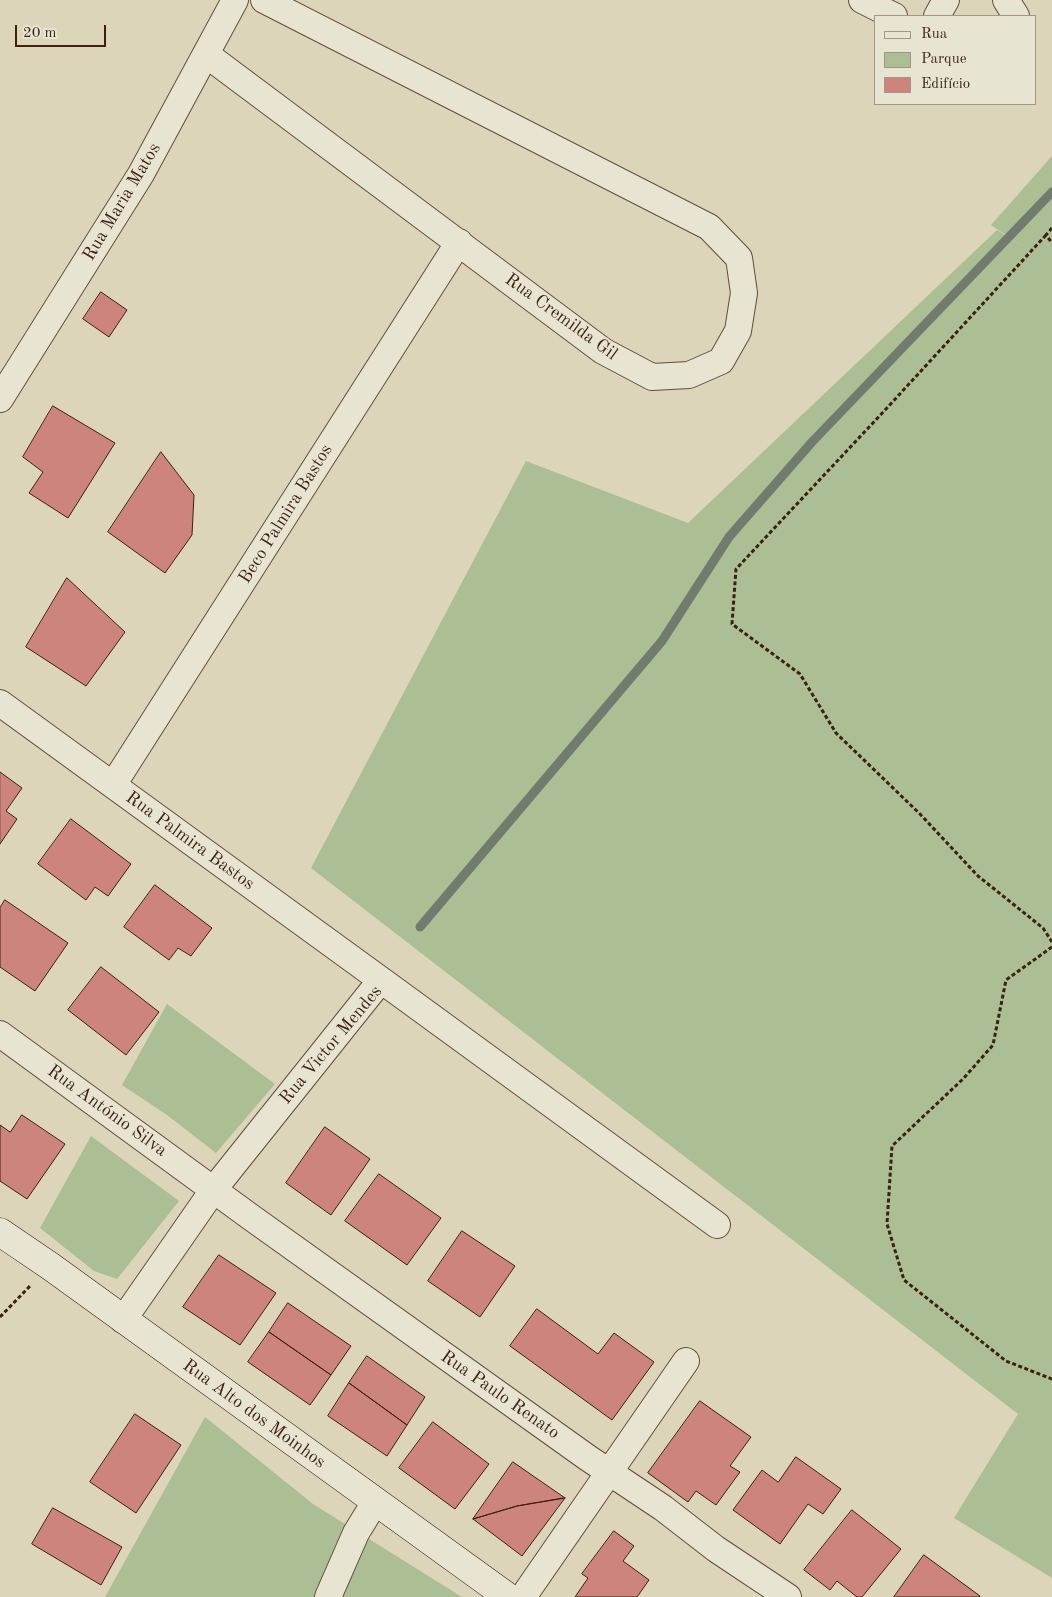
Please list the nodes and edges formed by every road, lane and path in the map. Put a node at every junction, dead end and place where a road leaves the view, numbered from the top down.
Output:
1 (235, 0) edge
2 (264, 0) edge
3 (862, 0) edge
4 (946, 0) edge
5 (1006, 0) edge
6 (892, 15) edge
7 (937, 15) edge
8 (1015, 15) edge
9 (207, 55) junction
10 (1052, 228) edge
11 (1046, 235) junction
12 (459, 242) junction
13 (1052, 243) edge
14 (0, 399) edge
15 (0, 703) edge
16 (113, 785) junction
17 (1052, 942) edge
18 (1052, 947) edge
19 (381, 980) junction
20 (0, 1034) edge
21 (214, 1189) junction
22 (717, 1225) dead end
23 (0, 1232) edge
24 (50, 1266) junction
25 (0, 1317) edge
26 (124, 1320) junction
27 (686, 1361) dead end
28 (1052, 1379) edge
29 (610, 1473) junction
30 (376, 1502) junction
31 (328, 1597) edge
32 (508, 1597) edge
33 (523, 1597) edge
34 (788, 1597) edge

1 - 9 street, Rua Maria Matos
2 - 12 street, Rua Cremilda Gil
3 - 6 street
4 - 7 street
5 - 8 street
9 - 12 street, Rua Cremilda Gil
9 - 14 street, Rua Maria Matos
10 - 11 path
11 - 13 path
11 - 17 path
12 - 16 street, Beco Palmira Bastos
15 - 16 street, Rua Palmira Bastos
16 - 19 street, Rua Palmira Bastos
18 - 28 path
19 - 21 street, Rua Victor Mendes
19 - 22 street, Rua Victor Mendes
20 - 21 street, Rua António Silva
21 - 26 street, Rua Victor Mendes
21 - 29 street, Rua Paulo Renato
23 - 24 street, Rua Alto dos Moinhos
24 - 25 path
24 - 26 street, Rua Alto dos Moinhos
26 - 30 street, Rua Alto dos Moinhos
27 - 29 street
29 - 33 street
29 - 34 street, Rua Paulo Renato
30 - 31 street
30 - 32 street, Rua Alto dos Moinhos

